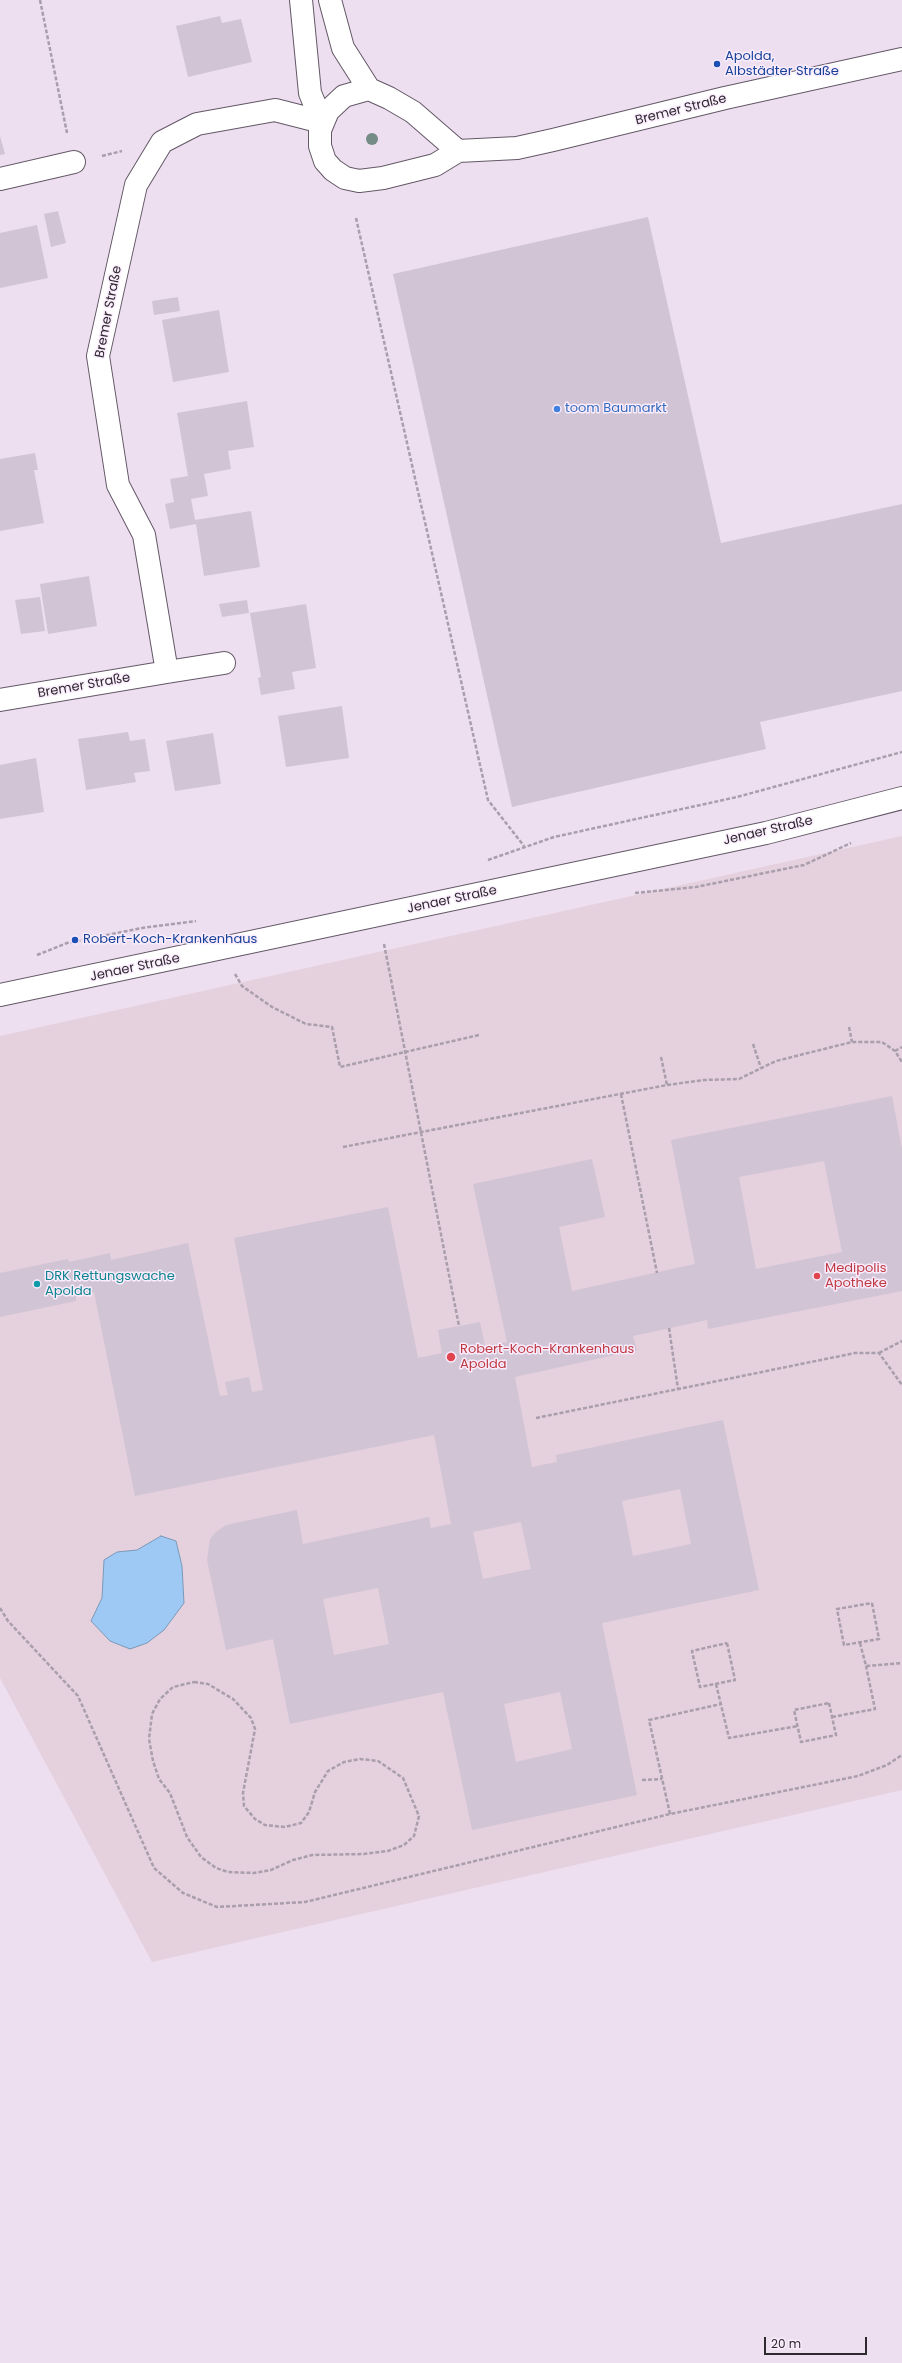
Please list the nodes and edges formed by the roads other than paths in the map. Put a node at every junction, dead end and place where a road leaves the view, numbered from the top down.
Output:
1 (301, 0) edge
2 (330, 0) edge
3 (902, 59) edge
4 (369, 89) junction
5 (322, 122) junction
6 (458, 151) junction
7 (74, 162) road end
8 (0, 179) edge
9 (224, 664) dead end
10 (168, 672) junction
11 (0, 700) edge
12 (902, 798) edge
13 (0, 995) edge

1 - 5 street, Bremer Straße
2 - 4 street
3 - 6 street, Bremer Straße
4 - 5 street
4 - 6 street
5 - 6 street, Bremer Straße
5 - 10 street, Bremer Straße
7 - 8 street
9 - 10 street, Bremer Straße
10 - 11 street, Bremer Straße
12 - 13 street, Jenaer Straße

